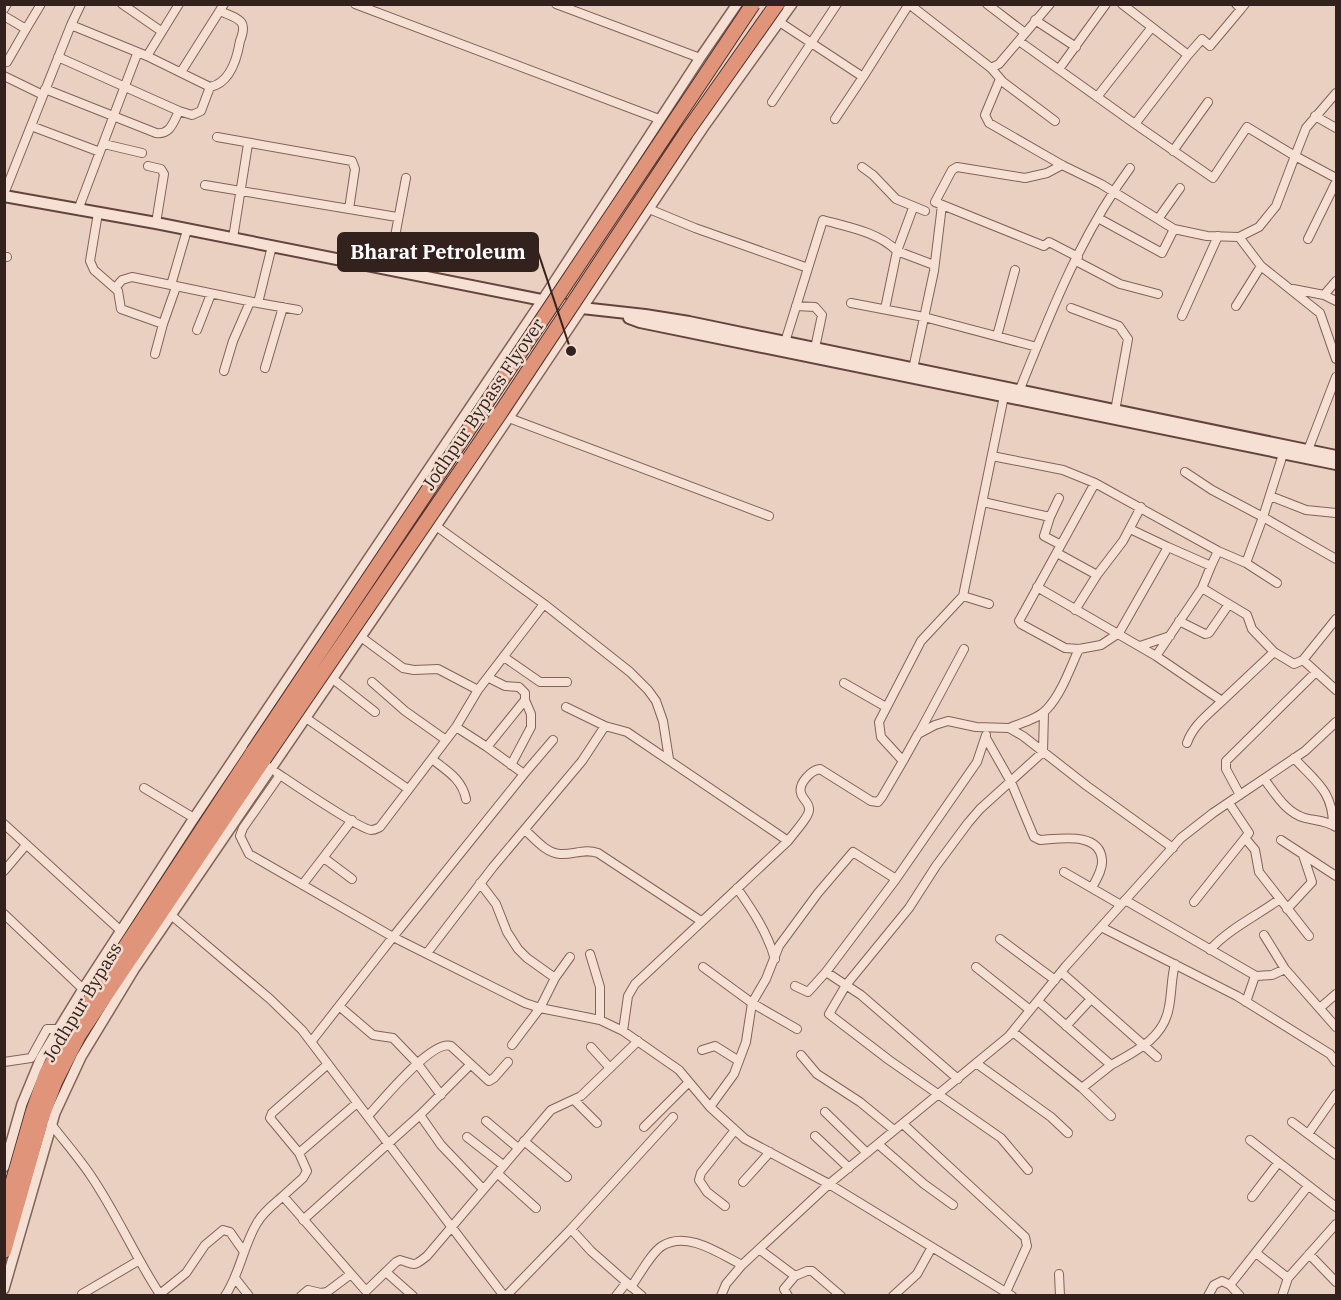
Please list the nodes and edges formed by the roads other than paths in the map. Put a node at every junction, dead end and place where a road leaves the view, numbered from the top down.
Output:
1 (7, 4) edge
2 (41, 4) edge
3 (81, 4) edge
4 (122, 4) edge
5 (179, 4) edge
6 (355, 4) edge
7 (556, 4) edge
8 (737, 4) edge
9 (753, 4) edge
10 (777, 4) edge
11 (792, 4) edge
12 (837, 4) edge
13 (909, 4) edge
14 (987, 4) edge
15 (1050, 4) edge
16 (1106, 4) edge
17 (1122, 4) edge
18 (1240, 6) edge
19 (222, 8) edge
20 (4, 9) edge
21 (4, 16) edge
22 (1035, 20) junction
23 (781, 23) junction
24 (71, 25) junction
25 (1152, 27) junction
26 (26, 29) junction
27 (161, 31) junction
28 (1025, 33) junction
29 (1019, 40) junction
30 (811, 44) junction
31 (1076, 47) junction
32 (137, 54) junction
33 (1188, 55) junction
34 (147, 56) junction
35 (58, 57) junction
36 (700, 58) junction
37 (5, 63) edge
38 (991, 68) junction
39 (1059, 69) junction
40 (181, 72) junction
41 (4, 76) edge
42 (863, 77) junction
43 (1000, 79) junction
44 (124, 85) junction
45 (210, 87) junction
46 (44, 92) junction
47 (1336, 93) edge
48 (1097, 97) junction
49 (772, 102) dead end
50 (1208, 102) dead end
51 (179, 111) junction
52 (1315, 116) junction
53 (114, 117) junction
54 (659, 119) junction
55 (835, 119) dead end
56 (1055, 121) dead end
57 (1135, 124) junction
58 (31, 126) junction
59 (1336, 128) edge
60 (217, 137) dead end
61 (249, 144) junction
62 (102, 148) junction
63 (1173, 151) junction
64 (142, 153) dead end
65 (1295, 156) junction
66 (1062, 165) junction
67 (148, 166) dead end
68 (861, 167) dead end
69 (1130, 168) dead end
70 (406, 178) dead end
71 (1336, 180) edge
72 (205, 185) dead end
73 (1180, 188) dead end
74 (241, 190) junction
75 (1113, 191) junction
76 (4, 195) edge
77 (942, 205) junction
78 (913, 208) junction
79 (349, 209) junction
80 (649, 209) junction
81 (78, 210) junction
82 (925, 211) dead end
83 (98, 213) junction
84 (398, 217) junction
85 (1098, 218) junction
86 (1158, 219) junction
87 (156, 223) junction
88 (1174, 229) junction
89 (187, 230) junction
90 (1218, 236) junction
91 (1239, 237) junction
92 (233, 238) junction
93 (1308, 239) dead end
94 (272, 246) junction
95 (393, 247) dead end
96 (897, 250) junction
97 (1077, 259) junction
98 (934, 265) junction
99 (1261, 266) junction
100 (808, 268) junction
101 (1015, 270) dead end
102 (1336, 281) edge
103 (174, 286) junction
104 (116, 287) junction
105 (1292, 289) junction
106 (211, 294) junction
107 (1158, 294) dead end
108 (1324, 295) junction
109 (543, 299) junction
110 (1336, 301) edge
111 (254, 302) junction
112 (851, 303) dead end
113 (796, 306) junction
114 (1236, 306) dead end
115 (283, 308) junction
116 (582, 308) junction
117 (1071, 308) dead end
118 (885, 309) junction
119 (298, 310) dead end
120 (614, 313) junction
121 (1182, 316) dead end
122 (924, 317) junction
123 (163, 324) junction
124 (197, 330) dead end
125 (998, 336) junction
126 (784, 342) junction
127 (1037, 347) junction
128 (815, 348) junction
129 (155, 354) dead end
130 (1336, 359) edge
131 (265, 368) dead end
132 (913, 369) junction
133 (224, 371) dead end
134 (1336, 377) edge
135 (1017, 395) junction
136 (1004, 396) junction
137 (1115, 411) junction
138 (508, 418) junction
139 (1308, 450) junction
140 (1283, 454) junction
141 (992, 456) junction
142 (1336, 456) edge
143 (1336, 464) edge
144 (1185, 472) dead end
145 (1095, 483) junction
146 (1270, 496) junction
147 (1059, 498) dead end
148 (983, 502) junction
149 (1141, 507) junction
150 (1336, 513) edge
151 (769, 516) dead end
152 (1050, 516) junction
153 (1263, 517) junction
154 (436, 526) junction
155 (1130, 529) junction
156 (1168, 547) junction
157 (1059, 549) junction
158 (1218, 551) junction
159 (1336, 560) edge
160 (1246, 563) junction
161 (1211, 566) junction
162 (1097, 575) junction
163 (1277, 583) dead end
164 (1037, 587) junction
165 (1202, 588) junction
166 (963, 596) junction
167 (544, 604) junction
168 (989, 604) dead end
169 (1229, 604) junction
170 (1075, 610) junction
171 (1336, 619) edge
172 (1179, 621) junction
173 (1119, 633) junction
174 (1170, 636) junction
175 (361, 637) junction
176 (1140, 646) junction
177 (964, 649) dead end
178 (1079, 649) junction
179 (1274, 652) junction
180 (1156, 656) junction
181 (504, 657) junction
182 (1303, 660) junction
183 (1316, 672) junction
184 (489, 678) junction
185 (333, 679) junction
186 (372, 682) dead end
187 (567, 682) dead end
188 (844, 683) dead end
189 (478, 690) junction
190 (1336, 690) edge
191 (525, 700) junction
192 (1222, 701) junction
193 (566, 707) dead end
194 (886, 707) junction
195 (1044, 711) junction
196 (375, 712) dead end
197 (306, 718) junction
198 (1336, 722) edge
199 (605, 726) junction
200 (456, 727) junction
201 (988, 728) junction
202 (1009, 728) junction
203 (918, 734) junction
204 (986, 738) junction
205 (447, 740) junction
206 (553, 740) dead end
207 (1187, 743) dead end
208 (487, 747) junction
209 (1043, 752) junction
210 (1294, 758) junction
211 (432, 759) junction
212 (669, 759) junction
213 (263, 760) junction
214 (903, 761) junction
215 (511, 765) junction
216 (229, 766) junction
217 (524, 774) junction
218 (280, 775) junction
219 (1264, 779) junction
220 (1011, 782) junction
221 (261, 783) junction
222 (144, 788) dead end
223 (408, 789) junction
224 (235, 791) junction
225 (1240, 795) junction
226 (466, 799) dead end
227 (1229, 803) junction
228 (194, 818) junction
229 (352, 820) junction
230 (4, 824) edge
231 (1335, 826) edge
232 (525, 830) junction
233 (1245, 838) junction
234 (1281, 840) dead end
235 (788, 841) junction
236 (26, 845) junction
237 (1173, 848) junction
238 (1304, 855) junction
239 (324, 858) junction
240 (4, 871) edge
241 (1064, 872) dead end
242 (1336, 876) edge
243 (352, 879) dead end
244 (896, 879) junction
245 (480, 883) junction
246 (303, 884) junction
247 (737, 888) junction
248 (1092, 888) junction
249 (1280, 899) junction
250 (1194, 902) dead end
251 (1123, 903) junction
252 (1287, 909) junction
253 (4, 914) edge
254 (171, 915) junction
255 (701, 921) junction
256 (1101, 927) junction
257 (121, 931) junction
258 (1264, 935) dead end
259 (1309, 936) dead end
260 (393, 937) junction
261 (1000, 939) dead end
262 (1210, 950) junction
263 (427, 953) junction
264 (590, 954) dead end
265 (570, 957) dead end
266 (775, 959) junction
267 (1175, 964) junction
268 (703, 967) dead end
269 (976, 967) dead end
270 (1286, 969) junction
271 (826, 972) junction
272 (1061, 972) junction
273 (1256, 976) junction
274 (555, 978) junction
275 (1054, 980) junction
276 (846, 985) junction
277 (795, 986) dead end
278 (84, 989) junction
279 (1336, 994) edge
280 (1091, 999) junction
281 (1038, 1001) junction
282 (1246, 1002) junction
283 (752, 1003) junction
284 (339, 1006) junction
285 (1321, 1007) junction
286 (540, 1008) junction
287 (1030, 1010) junction
288 (600, 1020) junction
289 (1066, 1026) junction
290 (1336, 1027) edge
291 (59, 1029) junction
292 (797, 1029) dead end
293 (623, 1031) junction
294 (1013, 1032) junction
295 (638, 1041) junction
296 (311, 1042) junction
297 (512, 1045) dead end
298 (591, 1047) dead end
299 (1145, 1047) junction
300 (702, 1050) dead end
301 (801, 1054) dead end
302 (1157, 1057) dead end
303 (739, 1061) junction
304 (4, 1062) edge
305 (508, 1062) dead end
306 (1336, 1062) edge
307 (417, 1063) junction
308 (976, 1063) junction
309 (328, 1064) junction
310 (470, 1065) junction
311 (1111, 1065) junction
312 (610, 1068) junction
313 (958, 1079) junction
314 (689, 1082) junction
315 (1082, 1088) junction
316 (939, 1094) junction
317 (1336, 1094) edge
318 (441, 1095) junction
319 (574, 1100) junction
320 (357, 1103) junction
321 (710, 1107) junction
322 (825, 1112) dead end
323 (420, 1115) junction
324 (368, 1116) junction
325 (1111, 1116) dead end
326 (674, 1117) dead end
327 (486, 1121) dead end
328 (1292, 1122) dead end
329 (597, 1123) dead end
330 (51, 1124) junction
331 (903, 1124) junction
332 (644, 1127) dead end
333 (735, 1130) junction
334 (894, 1130) junction
335 (1068, 1133) dead end
336 (1308, 1134) junction
337 (815, 1136) dead end
338 (467, 1137) dead end
339 (1250, 1140) dead end
340 (388, 1143) junction
341 (521, 1144) junction
342 (878, 1144) junction
343 (770, 1152) junction
344 (867, 1153) junction
345 (299, 1154) junction
346 (1336, 1155) edge
347 (1278, 1163) junction
348 (503, 1165) junction
349 (4, 1167) edge
350 (849, 1168) junction
351 (1028, 1170) dead end
352 (497, 1173) junction
353 (567, 1177) dead end
354 (743, 1182) dead end
355 (829, 1184) junction
356 (1308, 1186) junction
357 (483, 1189) junction
358 (283, 1196) junction
359 (1252, 1197) dead end
360 (953, 1205) dead end
361 (725, 1206) dead end
362 (1336, 1206) edge
363 (536, 1208) dead end
364 (4, 1212) edge
365 (303, 1220) junction
366 (452, 1227) junction
367 (1336, 1227) edge
368 (571, 1229) junction
369 (932, 1247) junction
370 (759, 1249) junction
371 (4, 1251) edge
372 (244, 1252) junction
373 (1256, 1253) junction
374 (1310, 1254) junction
375 (138, 1261) junction
376 (742, 1264) junction
377 (386, 1272) junction
378 (351, 1274) junction
379 (1059, 1274) dead end
380 (795, 1276) junction
381 (235, 1278) junction
382 (1288, 1278) junction
383 (1336, 1282) edge
384 (629, 1285) junction
385 (1230, 1285) junction
386 (4, 1289) edge
387 (367, 1293) edge
388 (82, 1294) dead end
389 (1009, 1294) edge
390 (160, 1295) edge
391 (225, 1296) edge
392 (249, 1296) edge
393 (301, 1296) edge
394 (413, 1296) edge
395 (505, 1296) edge
396 (616, 1296) edge
397 (642, 1296) edge
398 (721, 1296) edge
399 (788, 1296) edge
400 (841, 1296) edge
401 (893, 1296) edge
402 (1060, 1296) edge
403 (1208, 1296) edge
404 (1240, 1296) edge
405 (1282, 1296) edge

1 - 20 street
2 - 26 street
3 - 24 street
4 - 27 street
5 - 27 street
6 - 54 street
7 - 36 street
8 - 36 street
9 - 213 highway, Jodhpur Bypass Flyover, bridge
10 - 213 highway, Jodhpur Bypass Flyover, bridge
11 - 23 street
12 - 30 street
13 - 38 street
13 - 42 street
14 - 28 street
15 - 22 street
16 - 31 street
17 - 25 street
18 - 33 street
19 - 40 street
19 - 45 street
21 - 26 street
22 - 28 street
22 - 31 street
23 - 30 street
23 - 80 street
24 - 32 street
24 - 35 street
25 - 33 street
25 - 48 street
26 - 37 street
27 - 34 street
28 - 29 street
29 - 38 street
29 - 39 street
30 - 42 street
30 - 49 street
31 - 39 street
32 - 34 street
32 - 44 street
33 - 57 street
34 - 40 street
35 - 44 street
35 - 46 street
36 - 54 street
38 - 43 street
39 - 48 street
40 - 45 street
41 - 46 street
42 - 55 street
43 - 56 street
43 - 66 street
44 - 51 street
44 - 53 street
45 - 51 street
46 - 53 street
46 - 58 street
47 - 52 street
48 - 57 street
50 - 63 street
51 - 53 street
52 - 59 street
52 - 65 street
53 - 62 street
54 - 109 street
57 - 63 street
58 - 62 street
58 - 76 street
60 - 61 street
61 - 74 street
61 - 79 street
62 - 64 street
62 - 81 street
63 - 65 street
65 - 71 street
65 - 91 street
66 - 75 street
66 - 77 street
67 - 87 street
68 - 78 street
69 - 75 street
70 - 84 street
71 - 93 street
72 - 74 street
73 - 86 street
74 - 79 street
74 - 92 street
75 - 85 street
75 - 86 street
76 - 81 main road
77 - 97 street
77 - 98 street
78 - 82 street
78 - 96 street
79 - 84 street
80 - 100 street
80 - 116 street
81 - 83 main road
83 - 87 main road
83 - 104 street
84 - 95 street
85 - 88 street
85 - 97 street
86 - 88 street
87 - 89 main road
88 - 90 street
89 - 92 main road
89 - 103 street
90 - 91 street
90 - 121 street
91 - 99 street
92 - 94 main road
94 - 109 main road
94 - 111 street
96 - 98 street
96 - 100 street
96 - 118 street
97 - 107 street
97 - 127 street
98 - 122 street
99 - 105 street
99 - 114 street
100 - 113 street
101 - 125 street
102 - 108 street
103 - 104 street
103 - 106 street
103 - 123 street
104 - 123 street
105 - 108 street
105 - 130 street
106 - 111 street
106 - 124 street
108 - 110 street
109 - 116 main road
109 - 216 street
111 - 115 street
111 - 133 street
112 - 118 street
113 - 126 street
113 - 128 street
115 - 119 street
115 - 131 street
116 - 120 main road
116 - 138 street
117 - 137 street
118 - 122 street
120 - 126 main road
120 - 136 main road
122 - 125 street
122 - 132 street
123 - 129 street
125 - 127 street
126 - 128 main road
127 - 135 street
128 - 132 main road
132 - 135 main road
134 - 139 street
135 - 136 main road
135 - 137 main road
135 - 140 main road
136 - 141 street
137 - 139 main road
138 - 151 street
138 - 154 street
139 - 142 main road
140 - 143 main road
140 - 146 street
141 - 145 street
141 - 148 street
144 - 153 street
145 - 149 street
145 - 157 street
146 - 150 street
146 - 153 street
147 - 152 street
148 - 152 street
148 - 166 street
149 - 155 street
149 - 158 street
152 - 157 street
153 - 159 street
153 - 160 street
154 - 167 street
154 - 175 street
155 - 156 street
155 - 162 street
156 - 161 street
156 - 173 street
157 - 162 street
157 - 164 street
158 - 160 street
158 - 161 street
160 - 163 street
161 - 165 street
162 - 170 street
164 - 170 street
164 - 178 street
165 - 169 street
165 - 172 street
166 - 168 street
166 - 194 street
167 - 181 street
167 - 212 street
169 - 172 street
169 - 179 street
170 - 173 street
171 - 182 street
172 - 174 street
173 - 176 street
173 - 178 street
174 - 176 street
174 - 180 street
175 - 185 street
175 - 189 street
176 - 180 street
177 - 203 street
178 - 195 street
179 - 182 street
179 - 192 street
180 - 192 street
181 - 184 street
181 - 187 street
182 - 183 street
183 - 190 street
183 - 225 street
184 - 189 street
184 - 191 street
185 - 196 street
185 - 197 street
186 - 205 street
188 - 194 street
189 - 200 street
191 - 208 street
191 - 215 street
192 - 207 street
193 - 199 street
194 - 214 street
195 - 202 street
195 - 209 street
197 - 213 street
197 - 223 street
198 - 210 street
199 - 212 street
199 - 232 street
200 - 205 street
200 - 208 street
201 - 202 street
201 - 203 street
201 - 204 street
202 - 209 street
203 - 214 street
204 - 220 street
204 - 244 street
205 - 211 street
206 - 217 street
208 - 215 street
209 - 220 street
209 - 237 street
210 - 219 street
210 - 231 street
211 - 223 street
211 - 226 street
212 - 235 street
213 - 218 street
213 - 221 street
213 - 224 highway, Jodhpur Bypass Flyover
214 - 235 street
215 - 217 street
216 - 224 highway
216 - 228 street
217 - 260 street
218 - 229 street
218 - 246 street
219 - 225 street
219 - 231 street
220 - 248 street
220 - 276 street
221 - 224 highway
221 - 254 street
222 - 228 street
223 - 229 street
224 - 364 highway, Jodhpur Bypass
224 - 371 highway, Jodhpur Bypass
225 - 227 street
227 - 233 street
227 - 237 street
228 - 257 street
229 - 239 street
230 - 236 street
232 - 245 street
232 - 255 street
233 - 249 street
233 - 250 street
234 - 238 street
235 - 247 street
236 - 240 street
236 - 257 street
237 - 251 street
238 - 242 street
238 - 252 street
239 - 243 street
239 - 246 street
241 - 248 street
244 - 266 street
244 - 271 street
245 - 263 street
245 - 274 street
246 - 260 street
247 - 255 street
247 - 266 street
248 - 251 street
249 - 252 street
249 - 262 street
251 - 256 street
251 - 262 street
252 - 259 street
253 - 278 street
254 - 296 street
254 - 330 street
255 - 293 street
256 - 267 street
256 - 272 street
257 - 278 street
258 - 270 street
260 - 263 street
260 - 284 street
261 - 275 street
262 - 273 street
263 - 286 street
264 - 288 street
265 - 274 street
266 - 283 street
267 - 282 street
267 - 299 street
268 - 283 street
269 - 287 street
270 - 273 street
270 - 285 street
271 - 276 street
271 - 277 street
272 - 275 street
272 - 280 street
273 - 282 street
274 - 286 street
275 - 281 street
276 - 313 street
276 - 316 street
278 - 291 street
279 - 285 street
280 - 289 street
280 - 299 street
281 - 287 street
281 - 289 street
282 - 306 street
283 - 292 street
283 - 303 street
284 - 296 street
284 - 307 street
285 - 290 street
286 - 288 street
286 - 297 street
287 - 294 street
288 - 293 street
289 - 311 street
291 - 304 street
291 - 349 street
293 - 295 street
294 - 308 street
294 - 315 street
295 - 312 street
295 - 314 street
296 - 309 street
298 - 312 street
299 - 302 street
299 - 311 street
300 - 303 street
301 - 334 street
303 - 321 street
305 - 310 street
307 - 310 street
307 - 318 street
307 - 324 street
308 - 313 street
308 - 335 street
309 - 320 street
309 - 345 street
310 - 318 street
311 - 315 street
312 - 319 street
313 - 316 street
314 - 321 street
314 - 332 street
315 - 325 street
316 - 331 street
316 - 351 street
317 - 336 street
318 - 323 street
319 - 329 street
319 - 341 street
320 - 324 street
320 - 345 street
321 - 333 street
322 - 344 street
323 - 340 street
323 - 357 street
324 - 340 street
326 - 368 street
327 - 341 street
328 - 336 street
330 - 375 street
330 - 386 street
331 - 334 street
331 - 389 street
333 - 343 street
333 - 361 street
334 - 342 street
336 - 346 street
337 - 350 street
338 - 348 street
339 - 347 street
340 - 365 street
340 - 366 street
341 - 348 street
341 - 353 street
342 - 344 street
342 - 360 street
343 - 354 street
343 - 355 street
344 - 350 street
345 - 358 street
347 - 356 street
347 - 359 street
348 - 352 street
350 - 355 street
352 - 357 street
352 - 363 street
355 - 369 street
355 - 370 street
356 - 362 street
356 - 373 street
357 - 366 street
358 - 365 street
358 - 372 street
365 - 378 street
366 - 377 street
366 - 395 street
367 - 374 street
368 - 384 street
368 - 395 street
369 - 389 street
369 - 401 street
370 - 376 street
370 - 380 street
372 - 381 street
372 - 390 street
373 - 382 street
373 - 385 street
374 - 382 street
374 - 383 street
375 - 388 street
375 - 390 street
376 - 384 street
376 - 398 street
377 - 387 street
377 - 394 street
378 - 387 street
378 - 393 street
379 - 402 street
380 - 399 street
380 - 400 street
381 - 391 street
381 - 392 street
382 - 405 street
384 - 396 street
384 - 397 street
385 - 403 street
385 - 404 street

